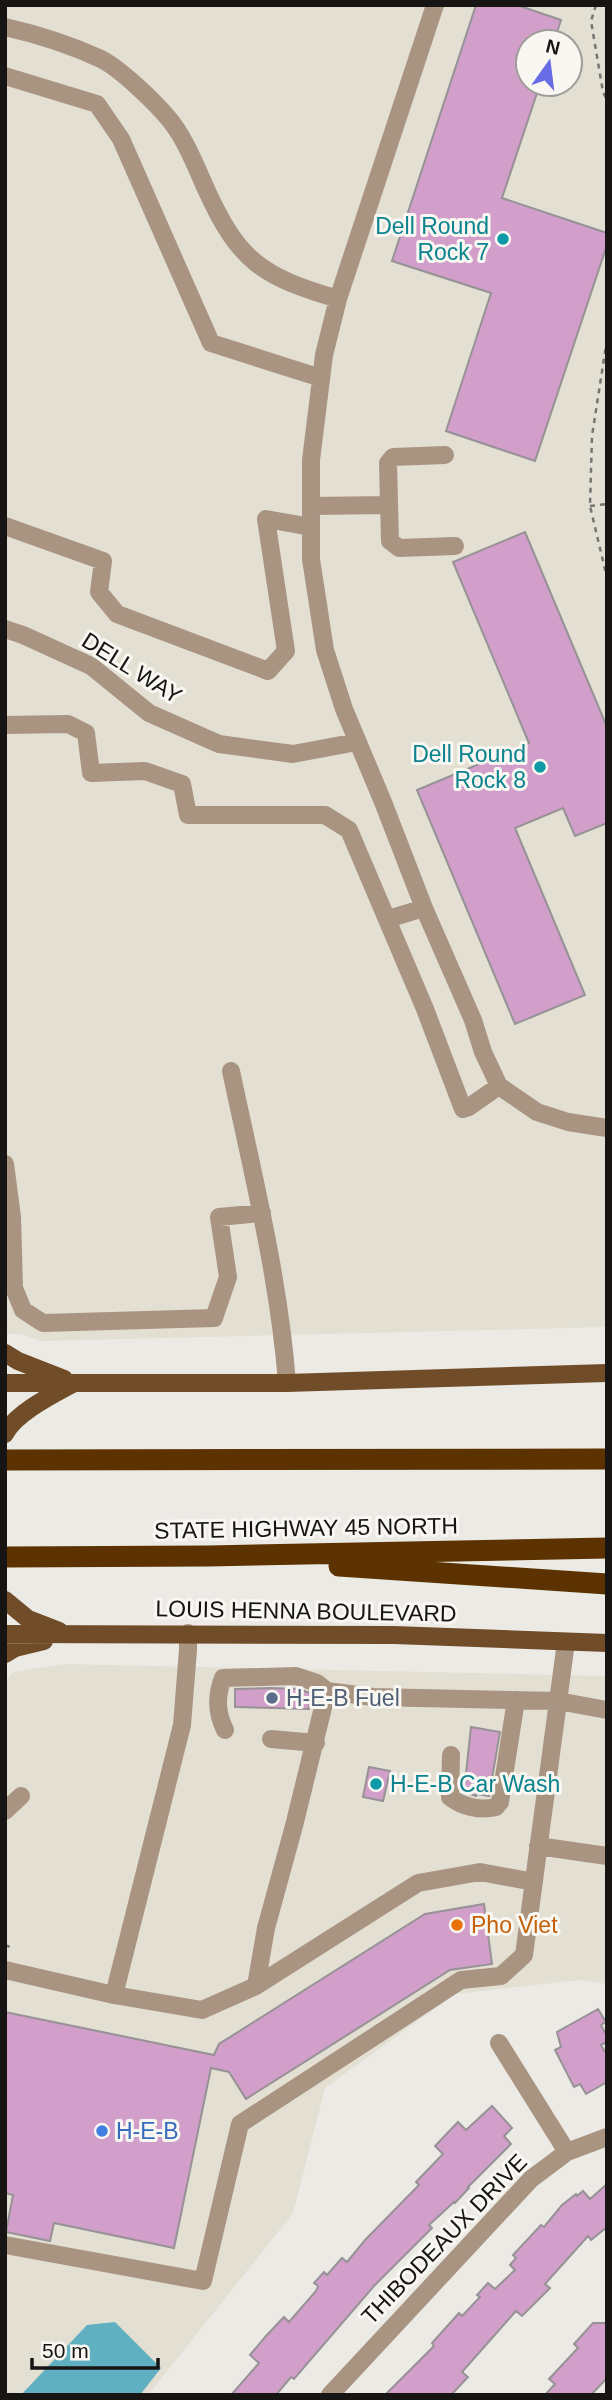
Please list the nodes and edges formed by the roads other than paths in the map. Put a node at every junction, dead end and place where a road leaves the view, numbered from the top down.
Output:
1 (435, 5) edge
2 (5, 27) edge
3 (5, 76) edge
4 (338, 299) junction
5 (321, 379) junction
6 (445, 455) dead end
7 (388, 505) junction
8 (311, 506) junction
9 (5, 526) edge
10 (311, 527) junction
11 (455, 546) dead end
12 (5, 629) edge
13 (5, 725) edge
14 (357, 742) junction
15 (424, 908) junction
16 (388, 919) junction
17 (231, 1071) dead end
18 (499, 1086) junction
19 (607, 1128) edge
20 (5, 1164) edge
21 (262, 1213) junction
22 (5, 1353) edge
23 (607, 1373) edge
24 (5, 1383) edge
25 (74, 1383) junction
26 (287, 1384) junction
27 (5, 1434) edge
28 (607, 1444) edge
29 (607, 1458) edge
30 (404, 1459) junction
31 (5, 1460) edge
32 (607, 1548) edge
33 (208, 1556) junction
34 (5, 1557) edge
35 (607, 1584) edge
36 (5, 1600) edge
37 (188, 1633) junction
38 (5, 1634) edge
39 (68, 1635) junction
40 (566, 1642) junction
41 (607, 1643) edge
42 (5, 1654) edge
43 (327, 1690) junction
44 (516, 1700) junction
45 (558, 1700) junction
46 (607, 1710) edge
47 (225, 1730) dead end
48 (271, 1739) dead end
49 (316, 1743) junction
50 (451, 1755) dead end
51 (21, 1797) dead end
52 (5, 1811) edge
53 (538, 1846) junction
54 (607, 1856) edge
55 (534, 1882) junction
56 (5, 1970) edge
57 (256, 1986) junction
58 (114, 1995) junction
59 (499, 2043) dead end
60 (607, 2137) edge
61 (567, 2152) junction
62 (7, 2250) edge
63 (330, 2395) edge

1 - 4 street
2 - 4 street
3 - 5 street
4 - 5 street
5 - 8 street
6 - 7 street
7 - 8 street
7 - 11 street
8 - 10 street
9 - 10 street
10 - 14 street
12 - 14 street, DELL WAY
13 - 16 street
14 - 15 street
15 - 16 street
15 - 18 street
16 - 18 street
17 - 21 street
18 - 19 street
20 - 21 street
21 - 26 street
22 - 25 main road
23 - 26 main road
24 - 25 main road
25 - 26 main road
25 - 27 main road
28 - 30 highway
29 - 30 highway
30 - 31 highway
32 - 33 highway, STATE HIGHWAY 45 NORTH
33 - 34 highway, STATE HIGHWAY 45 NORTH
33 - 35 highway
36 - 39 main road
37 - 39 main road, LOUIS HENNA BOULEVARD
37 - 40 main road, LOUIS HENNA BOULEVARD
37 - 58 street
38 - 39 main road, LOUIS HENNA BOULEVARD
39 - 42 main road
40 - 41 main road, LOUIS HENNA BOULEVARD
40 - 45 street
43 - 44 street
43 - 47 street
43 - 49 street
44 - 45 street
44 - 50 street
45 - 46 street
45 - 53 street
48 - 49 street
49 - 57 street
51 - 52 street
53 - 54 street
53 - 55 street
55 - 57 street
55 - 62 street
56 - 58 street
57 - 58 street
59 - 61 street
60 - 61 street, THIBODEAUX DRIVE
61 - 63 street, THIBODEAUX DRIVE

